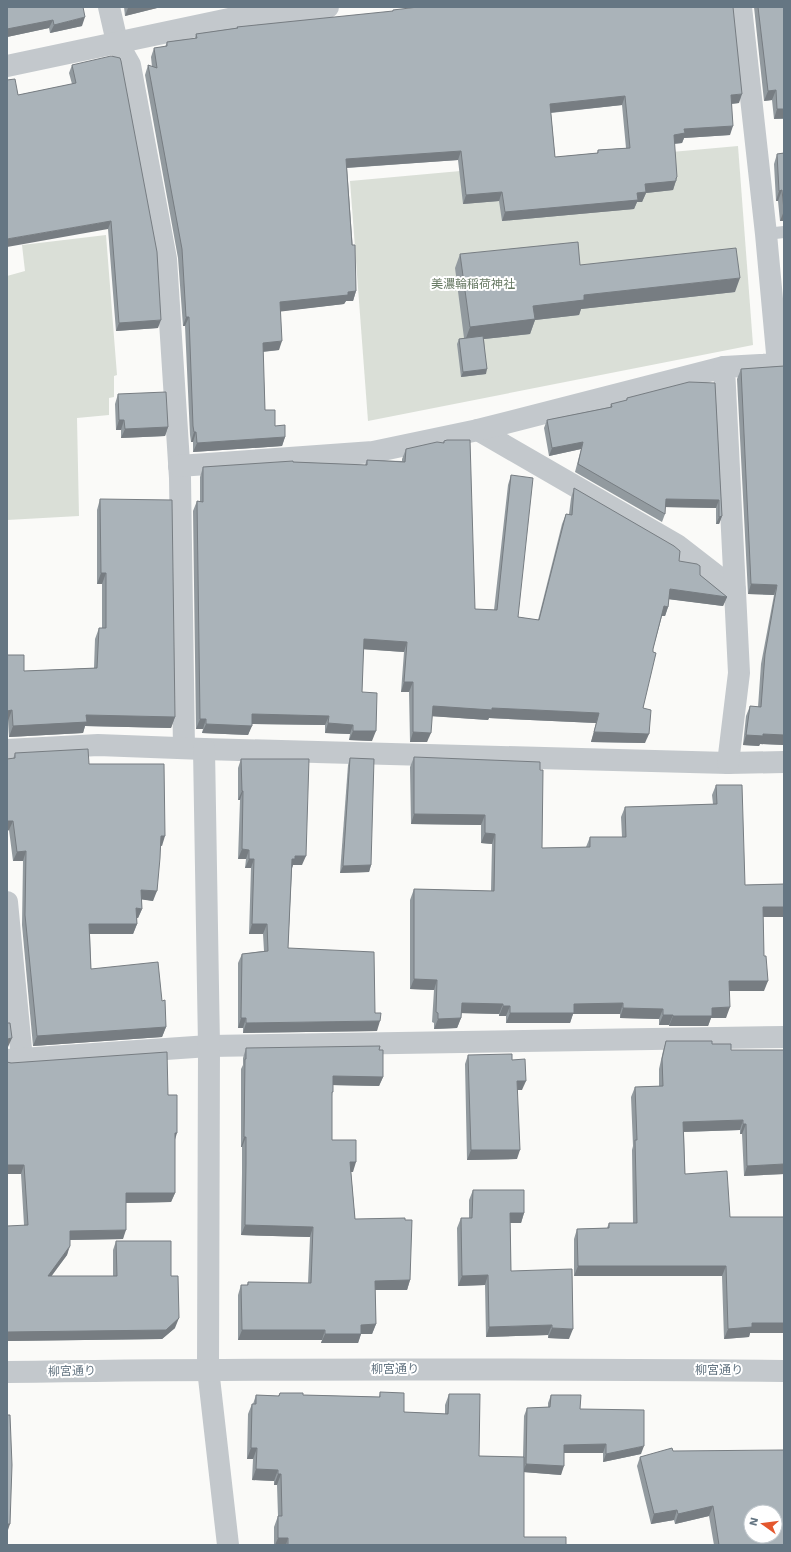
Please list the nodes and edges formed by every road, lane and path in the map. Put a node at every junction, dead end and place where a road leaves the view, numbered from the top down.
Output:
1 (109, 7) edge
2 (328, 7) edge
3 (741, 7) edge
4 (117, 42) junction
5 (7, 66) edge
6 (775, 233) edge
7 (781, 363) edge
8 (724, 367) junction
9 (478, 430) junction
10 (179, 466) junction
11 (735, 590) junction
12 (194, 749) junction
13 (7, 750) edge
14 (784, 762) edge
15 (728, 763) junction
16 (7, 902) edge
17 (784, 1037) edge
18 (209, 1046) junction
19 (14, 1060) edge
20 (208, 1369) junction
21 (784, 1371) edge
22 (7, 1372) edge
23 (228, 1545) edge

1 - 4 street
2 - 4 street
3 - 6 street
4 - 5 street
4 - 10 street
6 - 7 street
7 - 8 street
8 - 9 street
8 - 11 street
9 - 10 street
9 - 11 street
10 - 12 street
11 - 15 street
12 - 13 street
12 - 15 street
12 - 18 street
14 - 15 street
16 - 19 street
17 - 18 street
18 - 19 street
18 - 20 street
20 - 21 street, 柳宮通り
20 - 22 street, 柳宮通り
20 - 23 street

